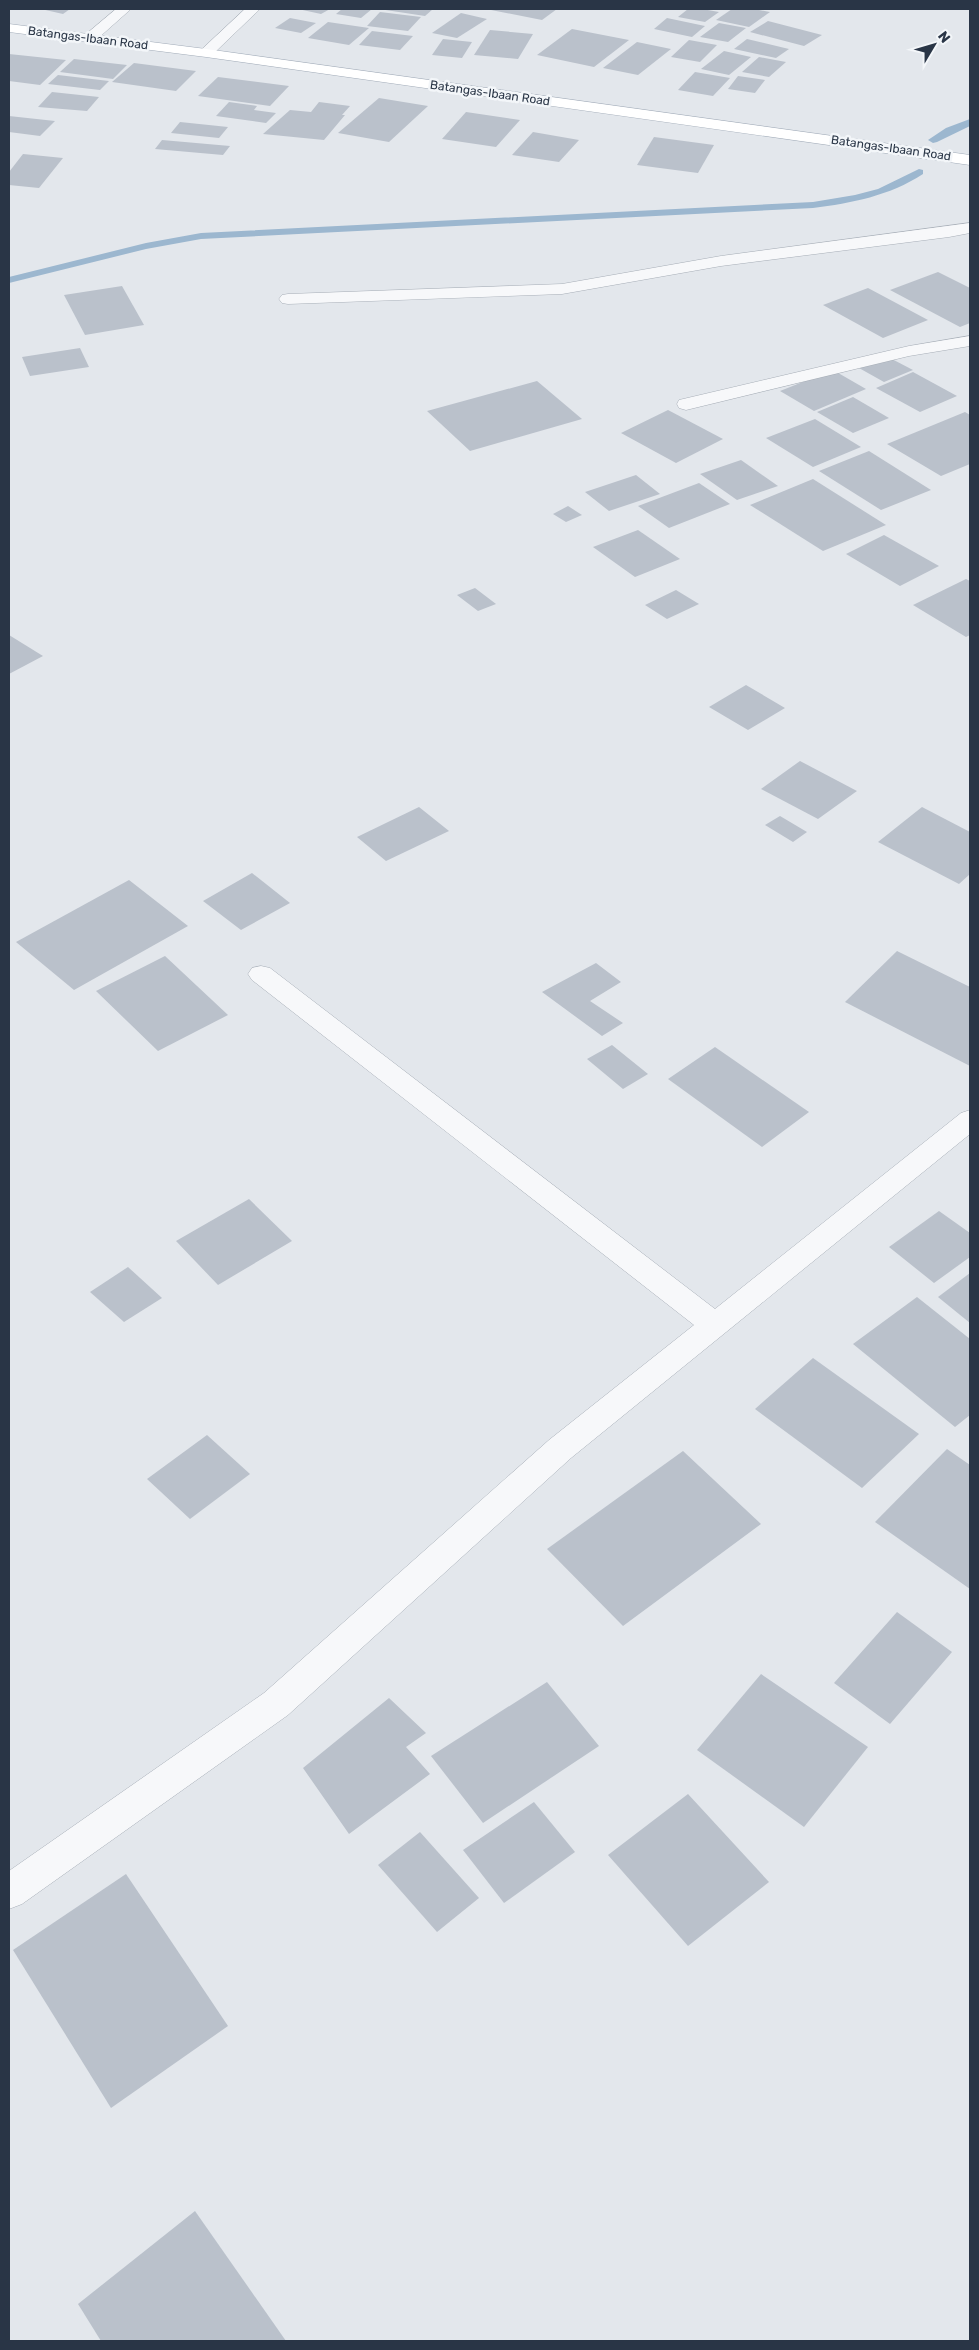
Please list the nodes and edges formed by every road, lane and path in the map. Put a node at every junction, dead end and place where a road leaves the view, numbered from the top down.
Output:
1 (124, 9) edge
2 (253, 9) edge
3 (9, 28) edge
4 (90, 38) junction
5 (206, 53) junction
6 (970, 160) edge
7 (970, 228) edge
8 (288, 299) dead end
9 (970, 341) edge
10 (686, 404) dead end
11 (262, 974) dead end
12 (970, 1120) edge
13 (715, 1325) junction
14 (9, 1892) edge

1 - 4 street
2 - 5 street
3 - 4 main road, Batangas-Ibaan Road
4 - 5 main road, Batangas-Ibaan Road
5 - 6 main road, Batangas-Ibaan Road
7 - 8 street
9 - 10 street
11 - 13 street
12 - 13 street
13 - 14 street

